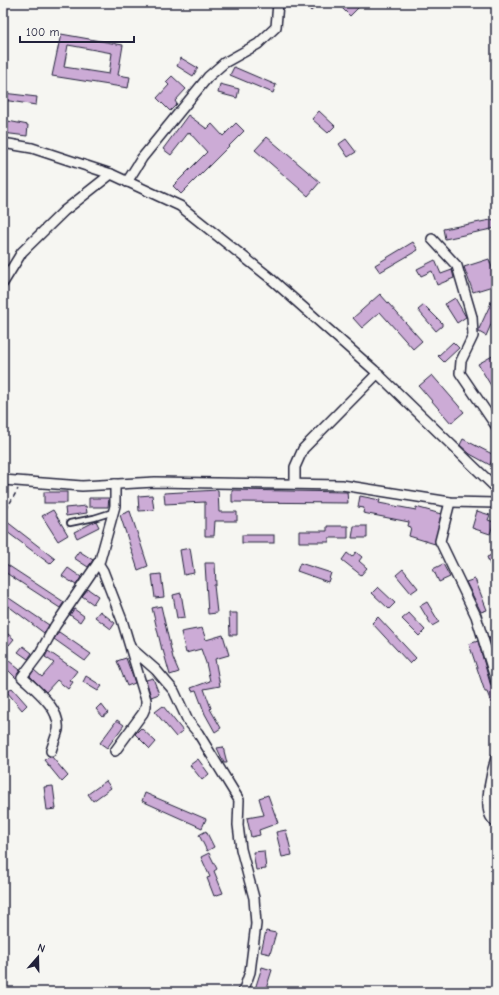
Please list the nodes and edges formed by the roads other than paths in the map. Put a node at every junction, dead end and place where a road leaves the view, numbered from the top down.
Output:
1 (278, 3) edge
2 (3, 143) edge
3 (111, 174) junction
4 (127, 182) junction
5 (432, 239) dead end
6 (3, 283) edge
7 (378, 373) junction
8 (496, 426) edge
9 (3, 480) edge
10 (115, 484) junction
11 (295, 484) junction
12 (496, 488) edge
13 (450, 502) junction
14 (496, 503) edge
15 (114, 511) junction
16 (70, 523) dead end
17 (98, 563) junction
18 (131, 648) junction
19 (496, 681) edge
20 (51, 751) dead end
21 (115, 752) dead end
22 (496, 758) edge
23 (496, 823) edge
24 (243, 992) edge

1 - 4 street
2 - 3 street
3 - 4 street
3 - 6 street
4 - 7 street
5 - 8 street
7 - 11 street
7 - 12 street
9 - 10 street
10 - 11 street
10 - 15 street
11 - 13 street
13 - 14 street
13 - 19 street
15 - 16 lane
15 - 17 street
17 - 18 street
17 - 20 street
18 - 21 street
18 - 24 street
22 - 23 street

